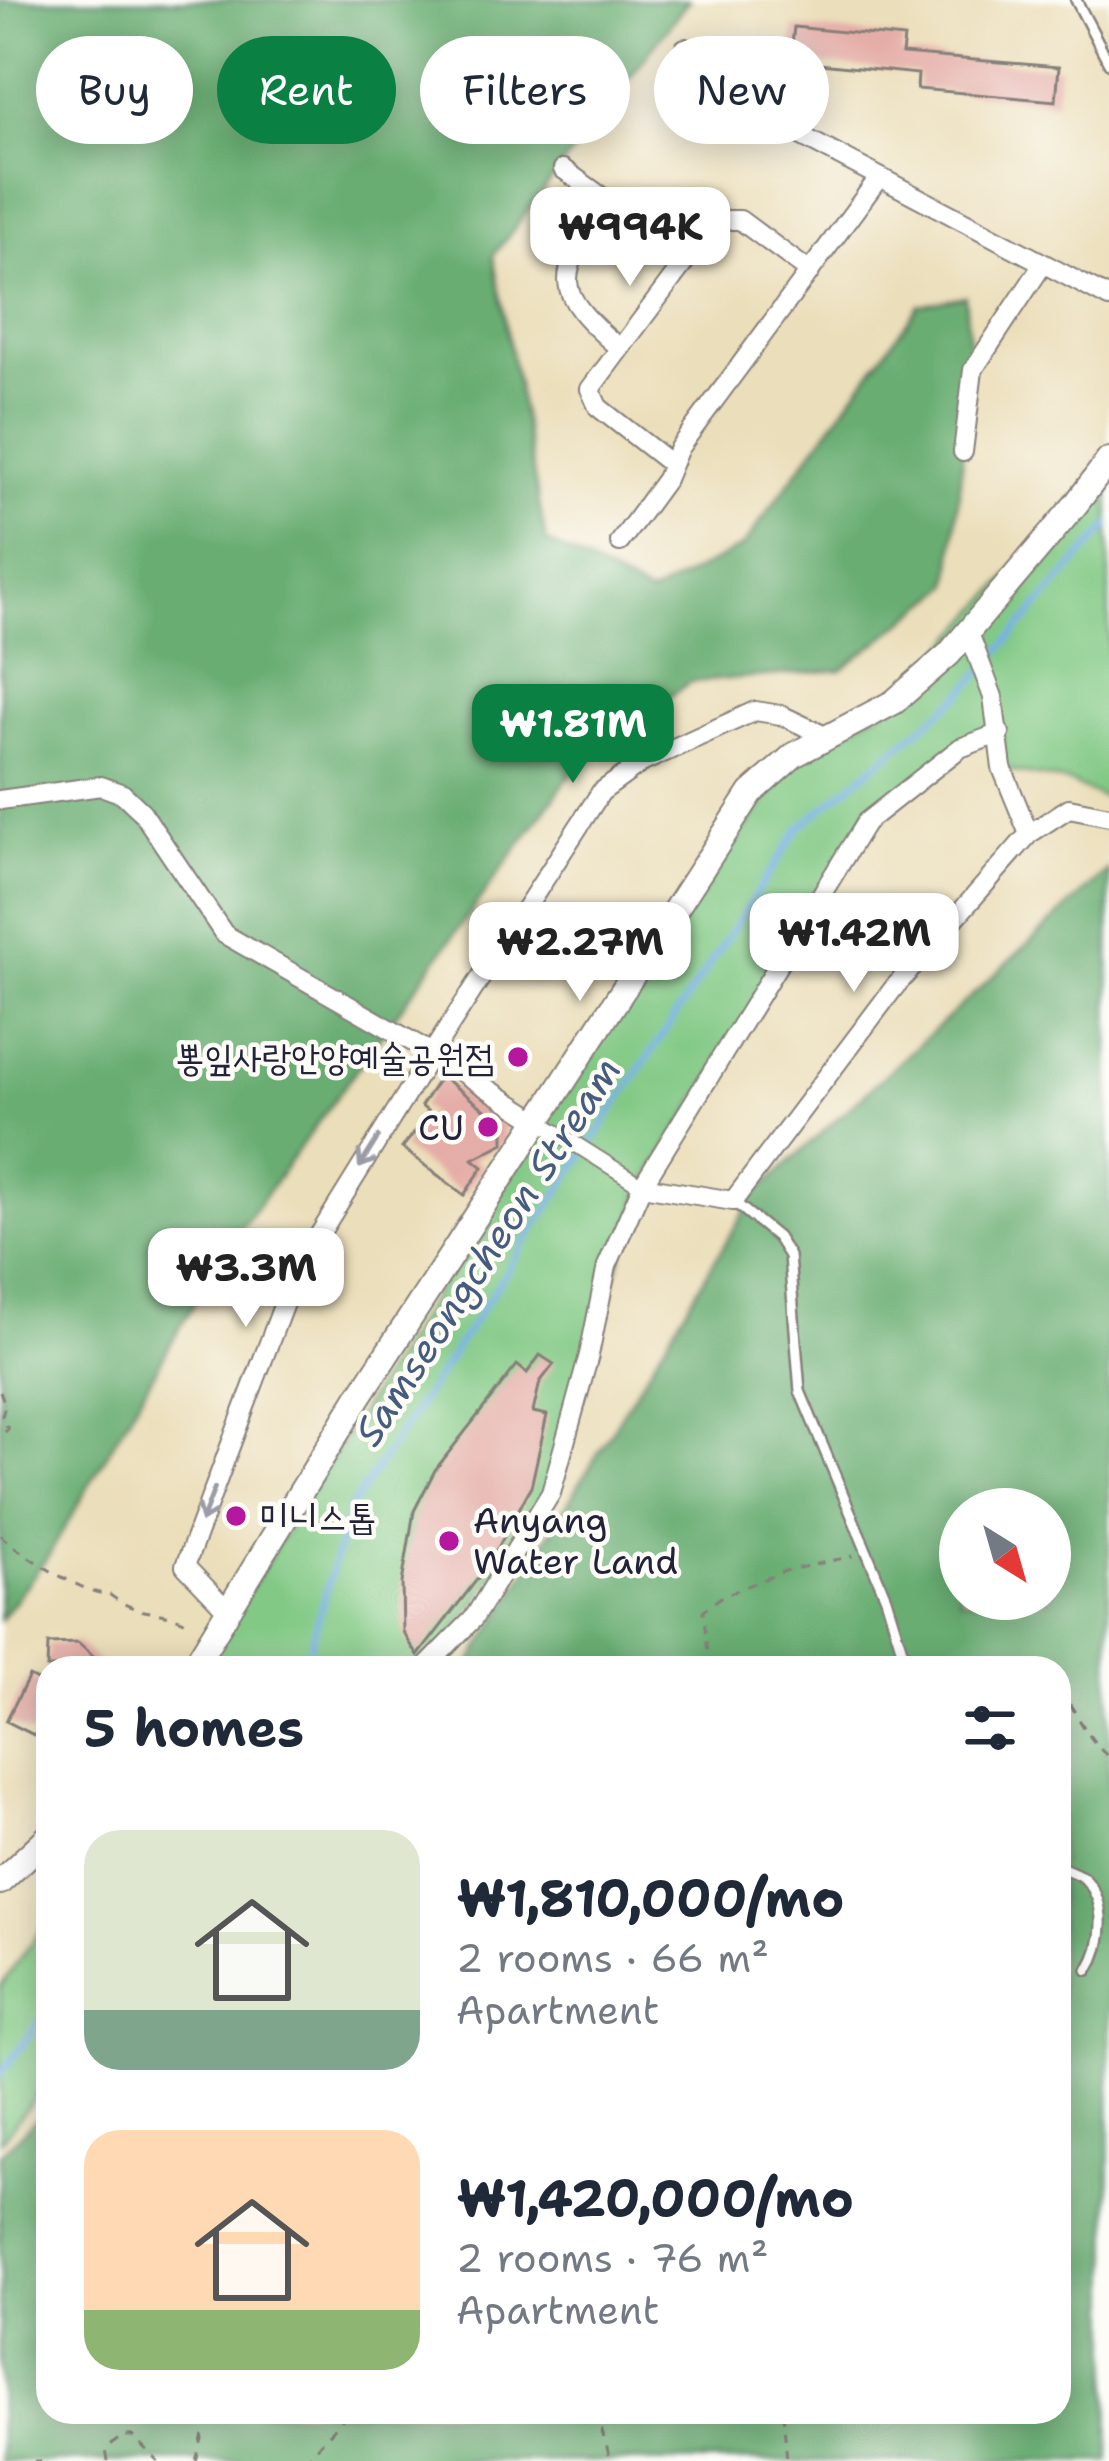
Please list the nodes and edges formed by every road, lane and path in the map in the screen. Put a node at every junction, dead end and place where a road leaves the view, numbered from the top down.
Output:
1 (1076, 0) edge
2 (1109, 63) edge
3 (814, 144) edge
4 (563, 169) dead end
5 (878, 179) junction
6 (607, 202) junction
7 (688, 258) junction
8 (1043, 264) junction
9 (810, 272) junction
10 (1109, 298) edge
11 (619, 348) junction
12 (963, 452) dead end
13 (1109, 460) edge
14 (671, 464) junction
15 (620, 542) dead end
16 (973, 641) junction
17 (1000, 733) junction
18 (827, 737) junction
19 (0, 800) edge
20 (1109, 816) edge
21 (1029, 834) junction
22 (432, 1053) junction
23 (549, 1128) junction
24 (633, 1181) junction
25 (733, 1201) junction
26 (0, 1391) edge
27 (0, 1437) edge
28 (0, 1535) edge
29 (866, 1552) junction
30 (228, 1611) junction
31 (212, 1637) junction
32 (200, 1656) edge
33 (437, 1656) edge
34 (709, 1656) edge
35 (908, 1656) edge
36 (1071, 1706) edge
37 (1109, 1757) edge
38 (36, 1848) edge
39 (1071, 1873) edge
40 (0, 1882) edge
41 (1088, 1970) dead end
42 (203, 2424) edge
43 (338, 2424) edge
44 (600, 2424) edge
45 (784, 2424) edge
46 (34, 2461) edge
47 (41, 2461) edge
48 (108, 2461) edge
49 (158, 2461) edge
50 (196, 2461) edge
51 (305, 2461) edge
52 (611, 2461) edge
53 (787, 2461) edge

1 - 2 lane
3 - 5 street
4 - 6 street
5 - 8 street
5 - 9 street
6 - 7 street
6 - 11 street
7 - 9 street
7 - 11 street
8 - 10 street
8 - 12 street
9 - 14 street
11 - 14 street
13 - 16 street
14 - 15 street
16 - 17 street
16 - 18 street
17 - 21 street
17 - 24 street
18 - 22 street
18 - 23 street
19 - 22 street
20 - 21 street
21 - 25 street
22 - 23 street
22 -> 30 street
23 - 24 street
23 - 30 street
24 - 25 street
24 - 33 street
25 - 29 lane
26 - 27 path
28 - 31 path
29 - 34 path
29 - 35 lane
30 - 31 street
31 - 32 street
36 - 37 path
38 - 40 street
39 - 41 lane
42 - 50 path
43 - 51 path
44 - 52 path
45 - 53 path
46 - 47 path
48 - 49 path

